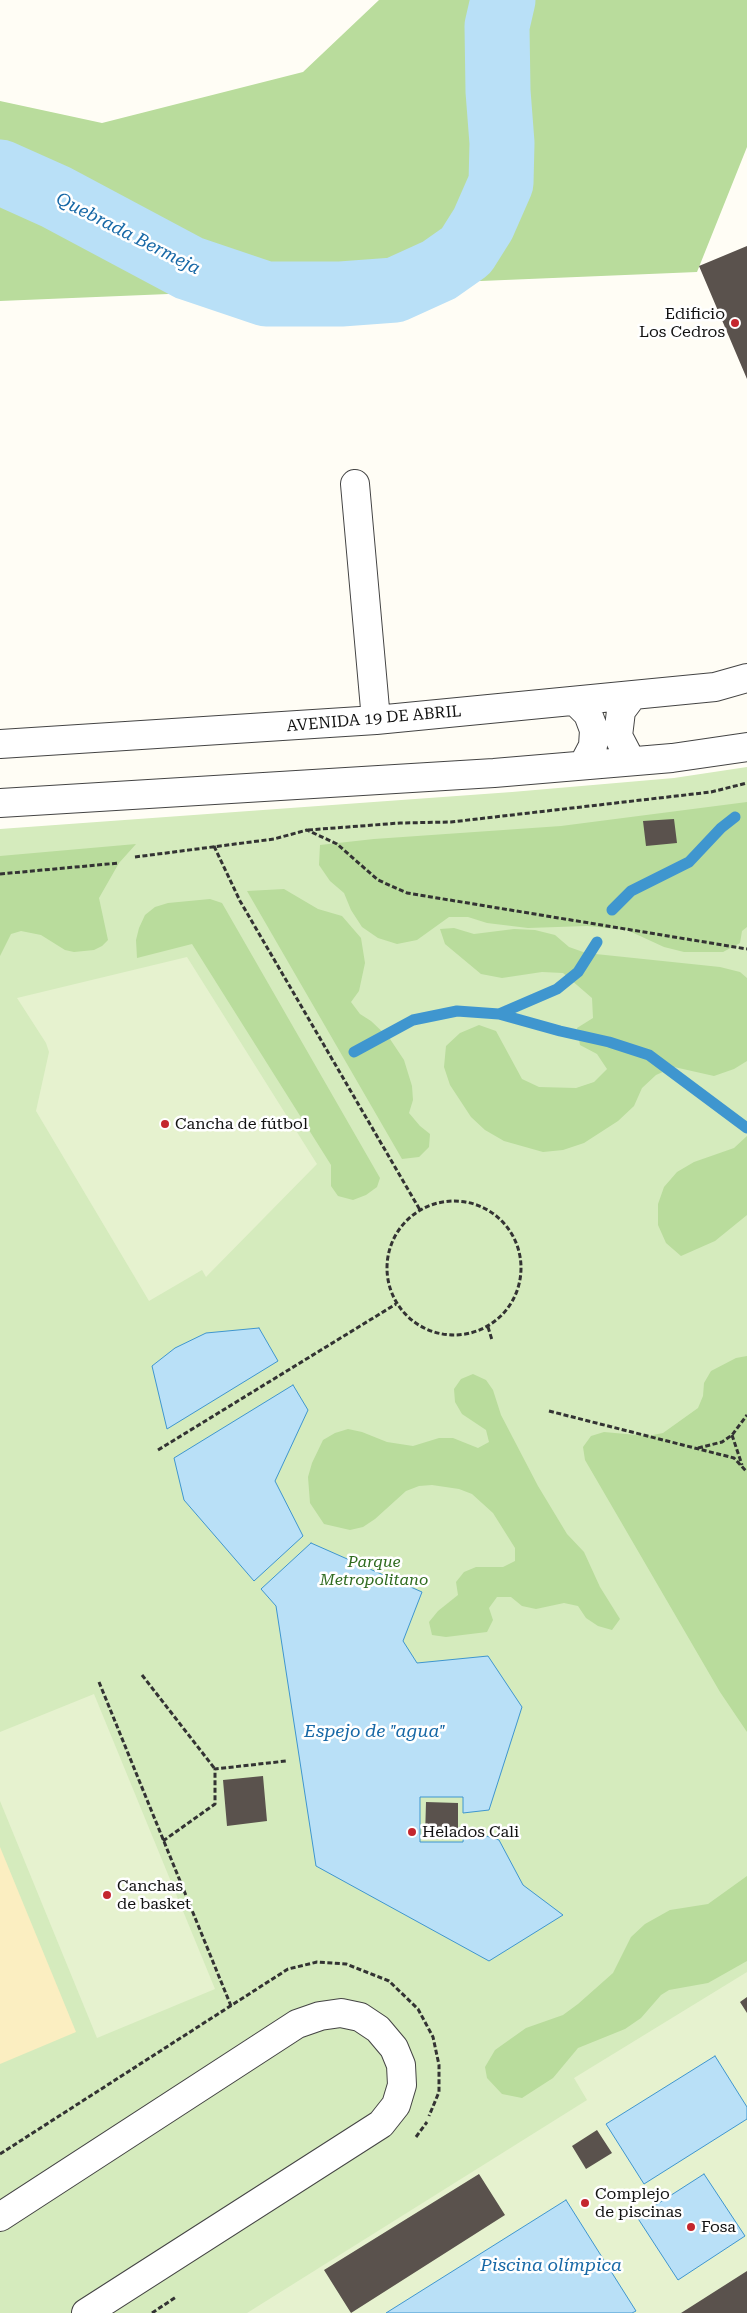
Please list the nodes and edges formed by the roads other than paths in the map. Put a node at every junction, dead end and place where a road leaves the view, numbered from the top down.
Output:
1 (355, 484) dead end
2 (747, 678) edge
3 (634, 695) junction
4 (575, 701) junction
5 (376, 720) junction
6 (0, 744) edge
7 (747, 747) edge
8 (631, 761) junction
9 (583, 765) junction
10 (0, 803) edge
11 (0, 2217) edge
12 (86, 2313) edge

1 - 5 street
2 - 3 street, AVENIDA 19 DE ABRIL
3 - 4 street, AVENIDA 19 DE ABRIL
3 - 8 street
4 - 5 street, AVENIDA 19 DE ABRIL
4 - 9 street
5 - 6 street, AVENIDA 19 DE ABRIL
7 - 8 street
8 - 9 street
9 - 10 street
11 - 12 street

